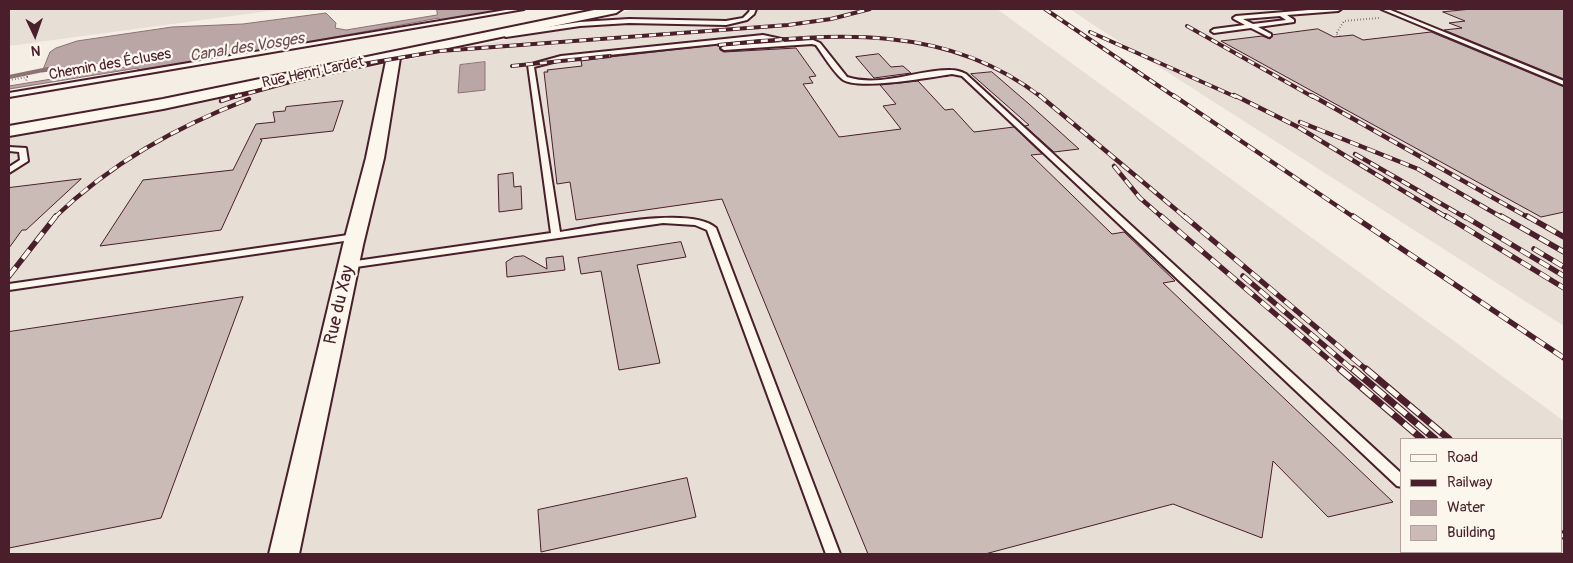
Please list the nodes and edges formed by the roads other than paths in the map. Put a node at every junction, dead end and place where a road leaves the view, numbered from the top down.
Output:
1 (521, 9) edge
2 (616, 9) edge
3 (753, 9) edge
4 (1338, 9) edge
5 (1384, 9) edge
6 (1282, 15) junction
7 (1252, 26) junction
8 (1214, 31) dead end
9 (1269, 35) dead end
10 (475, 39) junction
11 (789, 42) junction
12 (724, 48) dead end
13 (394, 55) junction
14 (1564, 83) edge
15 (9, 95) edge
16 (9, 131) edge
17 (9, 148) edge
18 (9, 171) edge
19 (556, 234) junction
20 (355, 237) junction
21 (349, 265) junction
22 (9, 288) edge
23 (1400, 480) edge
24 (284, 554) edge
25 (833, 554) edge

1 - 15 lane, Chemin des Écluses
2 - 10 street, Rue Henri Lardet
3 - 10 lane
4 - 6 lane
5 - 14 lane
6 - 7 lane
6 - 7 lane
7 - 8 lane
7 - 9 lane
10 - 13 street, Rue Henri Lardet
11 - 12 lane
11 - 19 lane
11 - 23 lane
13 - 16 street, Rue Henri Lardet
13 - 20 street, Rue du Xay
17 - 18 lane
19 - 21 lane
19 - 25 lane
20 - 21 street, Rue du Xay
20 - 22 lane
21 - 24 street, Rue du Xay

